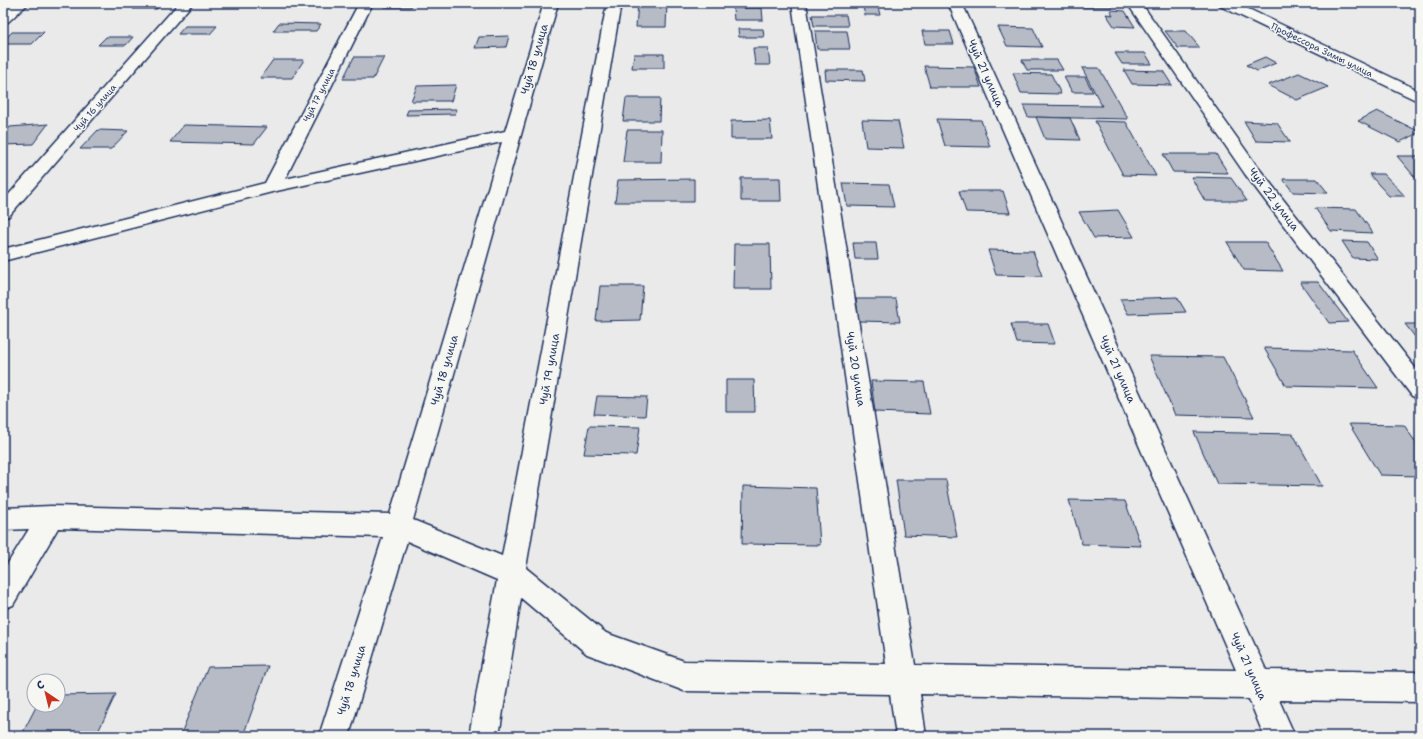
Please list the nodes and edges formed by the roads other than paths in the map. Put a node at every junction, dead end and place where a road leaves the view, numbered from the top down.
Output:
1 (22, 3) edge
2 (186, 3) edge
3 (366, 3) edge
4 (551, 3) edge
5 (614, 3) edge
6 (799, 3) edge
7 (955, 3) edge
8 (1134, 3) edge
9 (1225, 3) edge
10 (3, 19) edge
11 (1420, 97) edge
12 (512, 135) junction
13 (272, 187) junction
14 (3, 212) edge
15 (3, 255) edge
16 (1420, 390) edge
17 (51, 517) junction
18 (3, 520) edge
19 (399, 526) junction
20 (512, 573) junction
21 (3, 596) edge
22 (903, 680) junction
23 (1258, 684) junction
24 (1420, 686) edge
25 (334, 736) edge
26 (484, 736) edge
27 (911, 736) edge
28 (1280, 736) edge

1 - 10 street
2 - 14 street, Чуй 16 улица
3 - 13 street, Чуй 17 улица
4 - 12 street, Чуй 18 улица
5 - 20 street, Чуй 19 улица
6 - 22 street, Чуй 20 улица
7 - 23 street, Чуй 21 улица
8 - 16 street, Чуй 22 улица
9 - 11 street, Профессора Зимы улица
12 - 13 street
12 - 19 street, Чуй 18 улица
13 - 15 street
17 - 18 street
17 - 19 street
17 - 21 street
19 - 20 street
19 - 25 street, Чуй 18 улица
20 - 22 street
20 - 26 street, Чуй 19 улица
22 - 23 street
22 - 27 street, Чуй 20 улица
23 - 24 street
23 - 28 street, Чуй 21 улица

